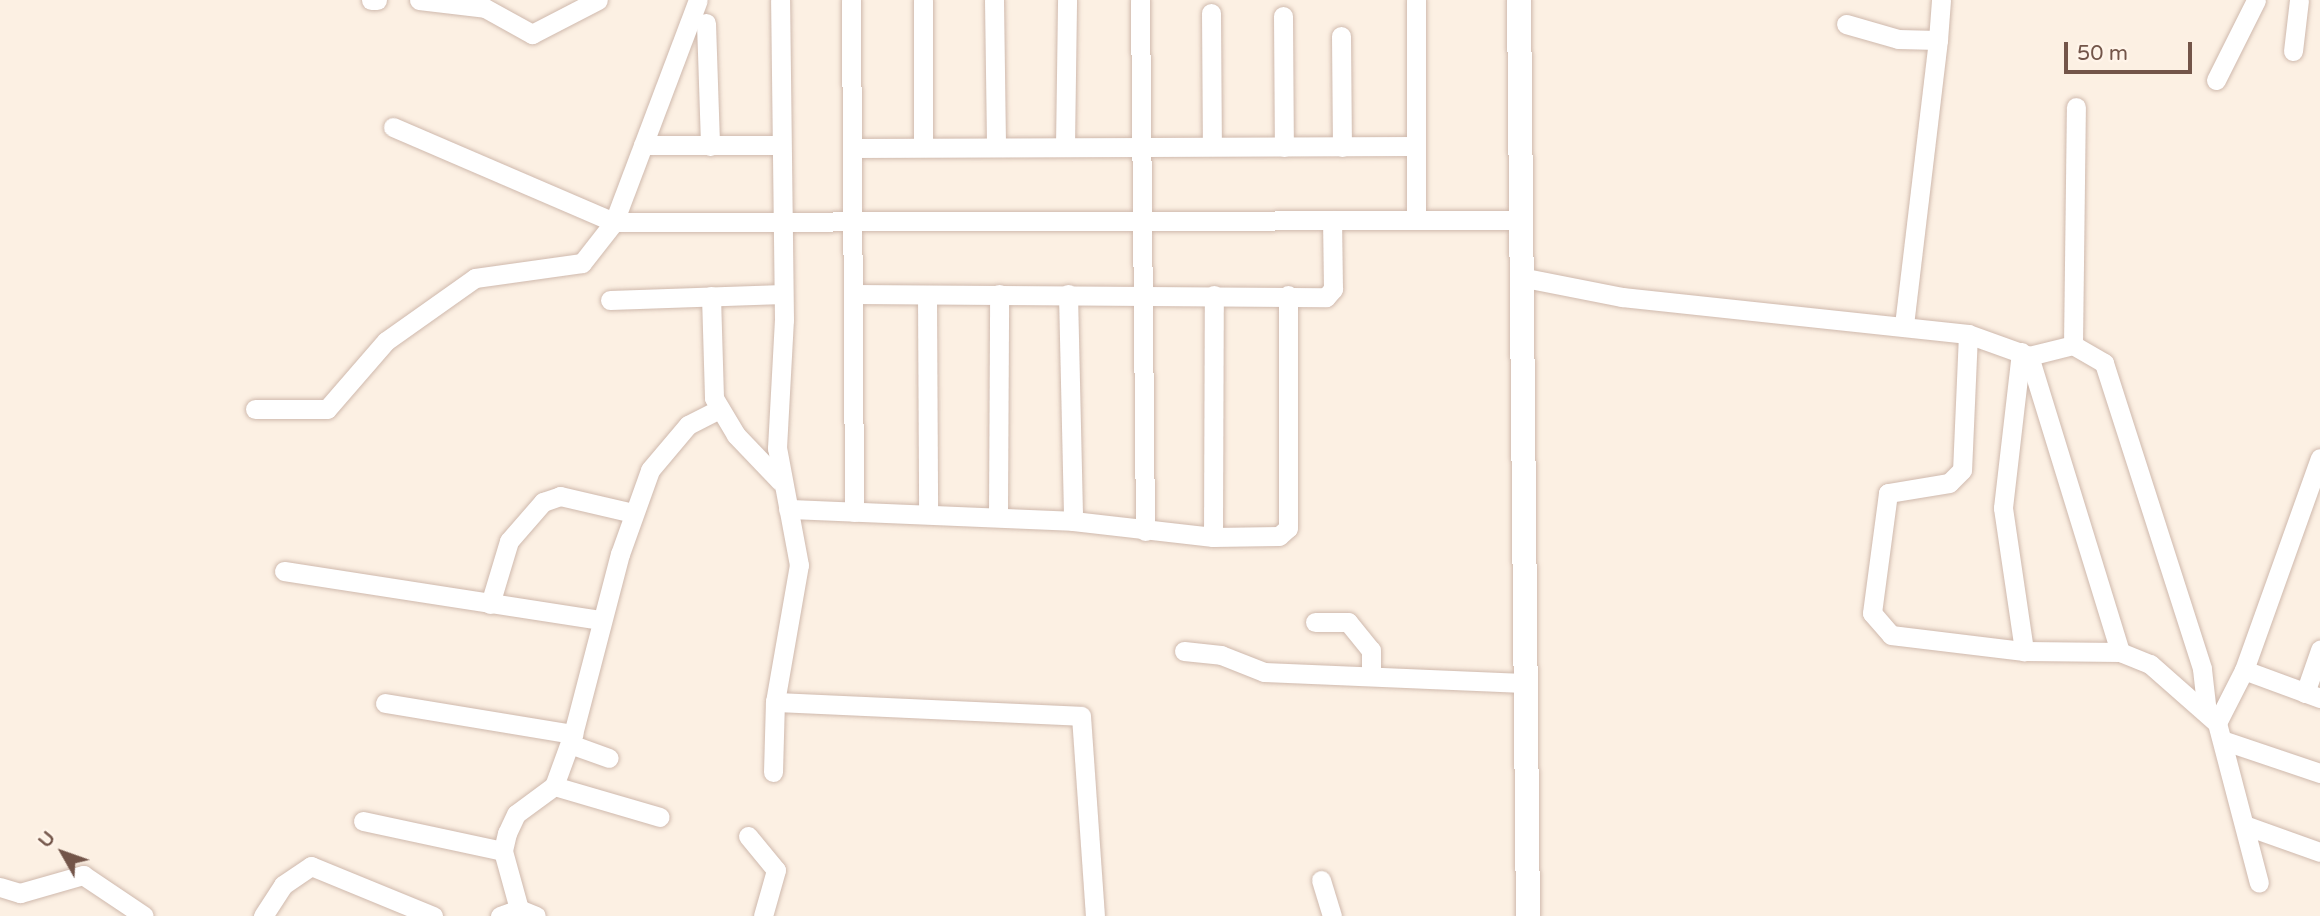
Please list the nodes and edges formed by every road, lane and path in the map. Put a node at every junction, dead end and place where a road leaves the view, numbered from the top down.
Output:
1 (371, 0) edge
2 (377, 0) edge
3 (419, 0) edge
4 (598, 0) edge
5 (698, 0) edge
6 (780, 0) edge
7 (851, 0) edge
8 (923, 0) edge
9 (994, 0) edge
10 (1067, 0) edge
11 (1140, 0) edge
12 (1416, 0) edge
13 (1519, 0) edge
14 (1941, 0) edge
15 (2256, 0) edge
16 (2299, 0) edge
17 (1211, 13) dead end
18 (1283, 16) dead end
19 (706, 23) dead end
20 (1846, 24) dead end
21 (1341, 36) dead end
22 (1938, 40) junction
23 (2292, 51) dead end
24 (2216, 80) dead end
25 (2076, 107) dead end
26 (393, 127) dead end
27 (643, 145) junction
28 (781, 145) junction
29 (710, 146) junction
30 (923, 146) junction
31 (996, 146) junction
32 (1141, 146) junction
33 (1212, 146) junction
34 (1342, 146) junction
35 (1416, 146) junction
36 (1065, 147) junction
37 (1284, 147) junction
38 (852, 148) junction
39 (782, 219) junction
40 (852, 219) junction
41 (1520, 219) junction
42 (1140, 220) junction
43 (1332, 220) junction
44 (1416, 220) junction
45 (614, 222) junction
46 (1520, 277) junction
47 (783, 294) junction
48 (999, 294) junction
49 (1069, 294) junction
50 (853, 295) junction
51 (927, 295) junction
52 (1142, 295) junction
53 (1214, 295) junction
54 (1288, 295) junction
55 (711, 296) junction
56 (610, 300) dead end
57 (1904, 326) junction
58 (1968, 334) junction
59 (2073, 345) junction
60 (2025, 354) junction
61 (255, 409) dead end
62 (719, 409) junction
63 (2320, 458) edge
64 (779, 481) junction
65 (788, 509) junction
66 (854, 512) junction
67 (633, 513) junction
68 (928, 514) junction
69 (998, 515) junction
70 (1073, 521) junction
71 (1145, 531) junction
72 (1213, 537) junction
73 (284, 571) dead end
74 (491, 604) junction
75 (601, 620) junction
76 (1315, 622) dead end
77 (2320, 650) edge
78 (1184, 651) dead end
79 (2024, 651) junction
80 (2120, 652) junction
81 (2244, 670) junction
82 (1371, 675) junction
83 (1524, 683) junction
84 (2313, 695) edge
85 (775, 702) junction
86 (385, 703) dead end
87 (2212, 718) junction
88 (571, 739) junction
89 (2225, 741) junction
90 (609, 758) dead end
91 (773, 772) dead end
92 (2320, 773) edge
93 (554, 786) junction
94 (660, 817) dead end
95 (363, 821) dead end
96 (2247, 826) junction
97 (748, 836) dead end
98 (503, 851) junction
99 (2320, 852) edge
100 (1321, 880) dead end
101 (2259, 883) dead end
102 (0, 887) edge
103 (518, 914) edge
104 (144, 916) edge
105 (262, 916) edge
106 (433, 916) edge
107 (763, 916) edge
108 (1095, 916) edge
109 (1332, 916) edge
110 (1528, 916) edge

1 - 2 street
3 - 4 street
5 - 27 street
6 - 28 street
7 - 38 street
8 - 30 street
9 - 31 street
10 - 36 street
11 - 32 street
12 - 35 street
13 - 41 street
14 - 22 street
15 - 24 street
16 - 23 street
17 - 33 street
18 - 37 street
19 - 29 street
20 - 22 street
21 - 34 street
22 - 57 street
25 - 59 street
26 - 45 street
27 - 29 street
27 - 45 street
28 - 29 street
28 - 39 street
30 - 31 street
30 - 38 street
31 - 36 street
32 - 33 street
32 - 36 street
32 - 42 street
33 - 37 street
34 - 35 street
34 - 37 street
35 - 44 street
38 - 40 street
39 - 40 street
39 - 45 street
39 - 47 street
40 - 42 street
40 - 50 street
41 - 44 street
41 - 46 street
42 - 43 street
42 - 52 street
43 - 44 street
43 - 54 street
45 - 61 street
46 - 57 street
46 - 83 street
47 - 55 street
47 - 64 street
48 - 49 street
48 - 51 street
48 - 69 street
49 - 52 street
49 - 70 street
50 - 51 street
50 - 66 street
51 - 68 street
52 - 53 street
52 - 71 street
53 - 54 street
53 - 72 street
54 - 72 street
55 - 56 street
55 - 62 street
57 - 58 street
58 - 60 street
58 - 79 street
59 - 60 street
59 - 87 street
60 - 79 street
60 - 80 street
62 - 64 street
62 - 67 street
63 - 81 street
64 - 65 street
65 - 66 street
65 - 85 street
66 - 68 street
67 - 74 street
67 - 75 street
68 - 69 street
69 - 70 street
70 - 71 street
71 - 72 street
73 - 74 street
74 - 75 street
75 - 88 street
76 - 82 street
77 - 84 street
78 - 82 street
79 - 80 street
80 - 87 street
81 - 84 street
81 - 87 street
82 - 83 street
83 - 110 street
85 - 91 street
85 - 108 street
86 - 88 street
87 - 89 street
88 - 90 street
88 - 93 street
89 - 92 street
89 - 96 street
93 - 94 street
93 - 98 street
95 - 98 street
96 - 99 street
96 - 101 street
97 - 107 street
98 - 103 street
100 - 109 street
102 - 104 street
105 - 106 street

